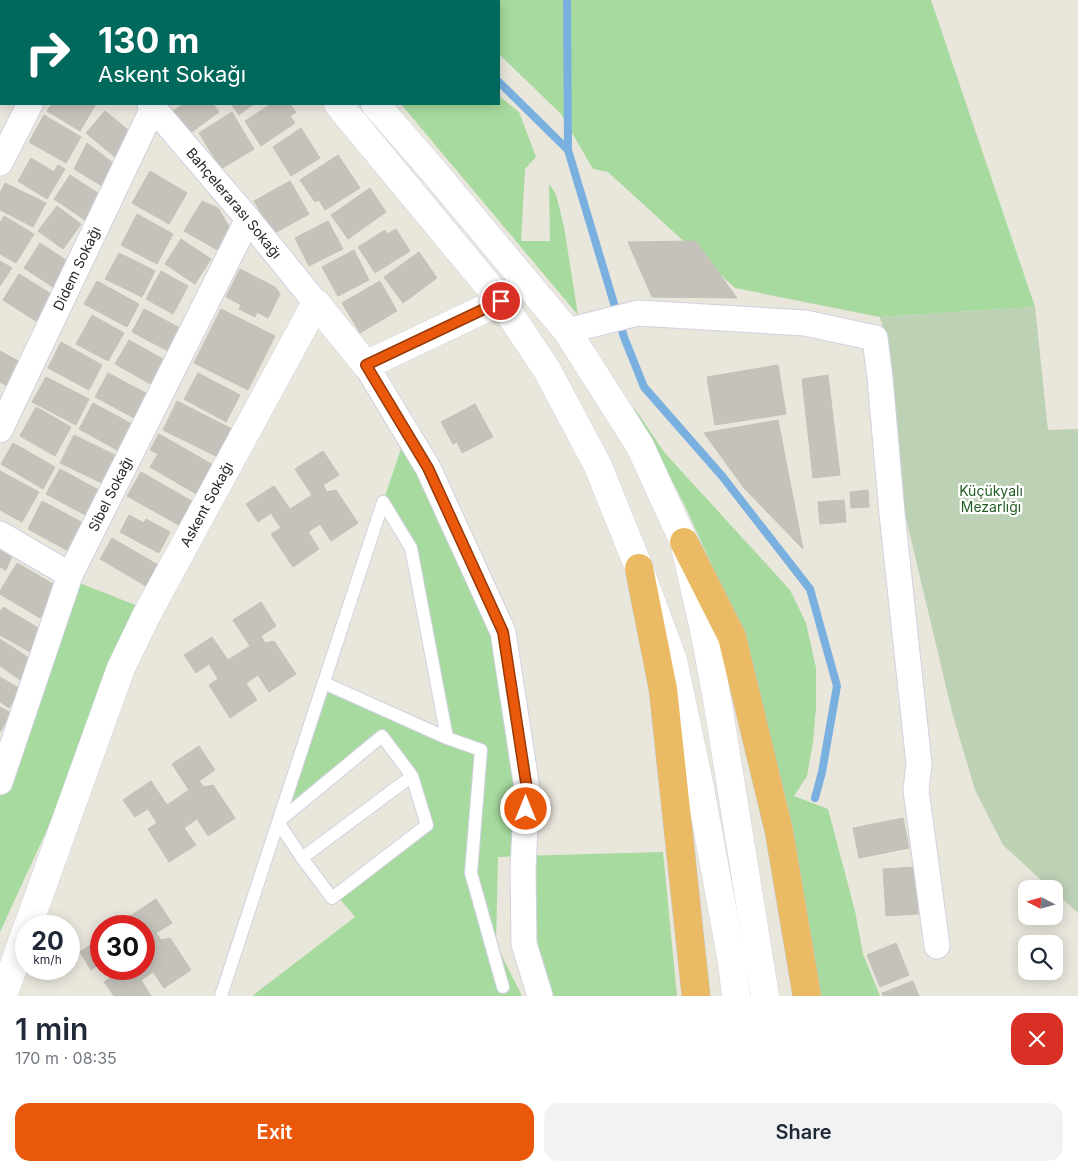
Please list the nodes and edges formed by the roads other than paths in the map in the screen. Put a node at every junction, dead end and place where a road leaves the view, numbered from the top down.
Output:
1 (29, 105) edge
2 (339, 105) edge
3 (376, 105) edge
4 (152, 106) edge
5 (0, 163) edge
6 (248, 219) junction
7 (501, 301) junction
8 (316, 303) junction
9 (567, 331) junction
10 (366, 365) junction
11 (0, 430) edge
12 (0, 534) edge
13 (684, 542) junction
14 (640, 568) junction
15 (70, 575) junction
16 (324, 683) junction
17 (447, 738) junction
18 (412, 776) junction
19 (0, 782) edge
20 (278, 822) junction
21 (302, 858) junction
22 (32, 915) edge
23 (937, 946) dead end
24 (15, 962) edge
25 (503, 987) dead end
26 (3, 996) edge
27 (221, 996) edge
28 (540, 996) edge
29 (696, 996) edge
30 (736, 996) edge
31 (765, 996) edge
32 (807, 996) edge

1 - 5 street
2 - 7 main road
3 - 9 main road
4 - 6 street, Bahçelerarası Sokağı
4 - 11 street, Didem Sokağı
6 - 8 street, Bahçelerarası Sokağı
6 - 15 street, Sibel Sokağı
7 - 10 main road
7 - 14 main road
8 - 10 main road
8 - 22 main road, Askent Sokağı
9 - 13 main road
9 - 23 street
10 - 28 street
12 - 15 street
13 - 31 main road
13 - 32 highway
14 - 29 highway
14 - 30 main road
15 - 19 street, Sibel Sokağı
16 - 17 lane
16 - 17 lane
16 - 20 lane
17 - 25 lane
18 - 20 lane
18 - 21 lane
18 - 21 lane
20 - 21 lane
20 - 27 lane
24 - 26 main road

